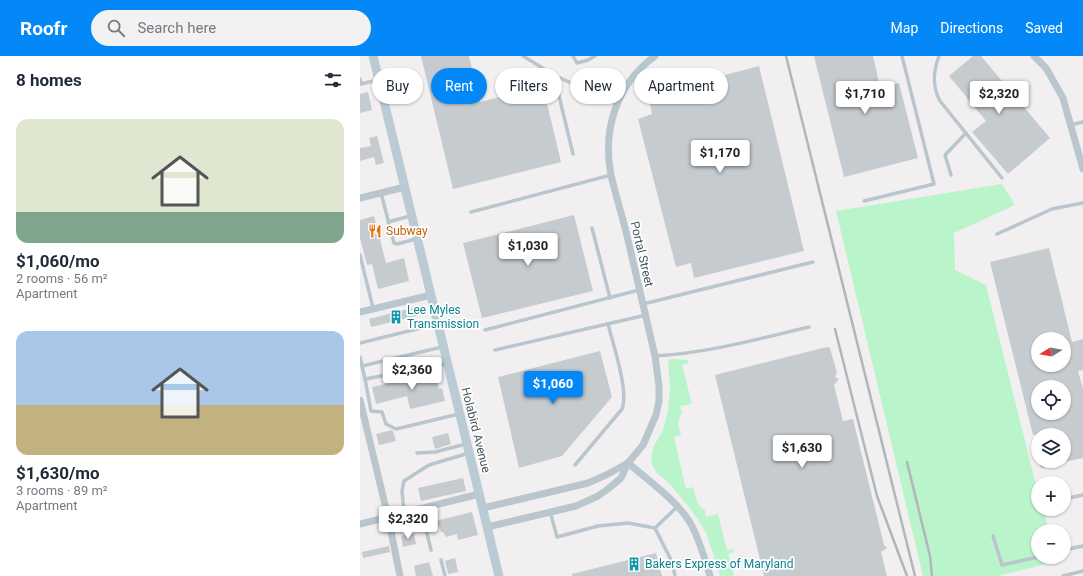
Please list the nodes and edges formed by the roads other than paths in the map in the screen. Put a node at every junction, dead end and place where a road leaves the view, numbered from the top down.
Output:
1 (373, 56) edge
2 (523, 56) edge
3 (573, 56) edge
4 (595, 56) edge
5 (655, 56) edge
6 (902, 56) edge
7 (939, 56) edge
8 (1034, 56) edge
9 (376, 68) edge
10 (543, 68) edge
11 (372, 81) edge
12 (360, 82) edge
13 (626, 87) edge
14 (384, 104) edge
15 (561, 104) edge
16 (616, 104) edge
17 (1083, 122) edge
18 (1071, 125) junction
19 (966, 133) junction
20 (573, 154) dead end
21 (1083, 169) edge
22 (611, 174) junction
23 (950, 175) dead end
24 (1002, 178) dead end
25 (405, 187) junction
26 (381, 193) junction
27 (360, 198) edge
28 (864, 201) dead end
29 (1083, 203) edge
30 (471, 212) dead end
31 (412, 216) junction
32 (388, 222) junction
33 (592, 228) dead end
34 (997, 234) dead end
35 (417, 239) junction
36 (360, 255) edge
37 (813, 262) dead end
38 (640, 290) junction
39 (431, 295) junction
40 (610, 298) junction
41 (643, 304) junction
42 (373, 308) junction
43 (360, 312) edge
44 (646, 315) junction
45 (438, 324) junction
46 (608, 324) junction
47 (809, 327) dead end
48 (485, 330) dead end
49 (360, 343) edge
50 (444, 347) junction
51 (495, 350) dead end
52 (360, 356) edge
53 (655, 356) junction
54 (448, 364) junction
55 (362, 366) junction
56 (365, 379) junction
57 (360, 400) edge
58 (460, 414) junction
59 (468, 449) junction
60 (417, 453) dead end
61 (628, 463) junction
62 (575, 465) dead end
63 (479, 494) junction
64 (1083, 495) edge
65 (1071, 498) edge
66 (677, 507) junction
67 (483, 508) junction
68 (421, 509) junction
69 (550, 511) junction
70 (404, 513) junction
71 (388, 517) junction
72 (360, 524) edge
73 (487, 527) junction
74 (655, 528) junction
75 (993, 536) dead end
76 (1083, 546) edge
77 (1071, 549) edge
78 (431, 550) dead end
79 (1031, 558) edge
80 (441, 560) dead end
81 (1083, 571) edge
82 (400, 576) edge
83 (445, 576) edge
84 (499, 576) edge
85 (675, 576) edge
86 (710, 576) edge
87 (1063, 576) edge

1 - 9 main road, Holabird Avenue
2 - 10 lane
3 - 4 lane
5 - 13 street, Portal Street
6 - 28 lane
7 - 19 lane
8 - 18 street
11 - 12 lane
14 - 25 main road, Holabird Avenue
15 - 20 lane
16 - 22 street, Portal Street
17 - 18 lane
18 - 21 street
19 - 23 lane
19 - 24 lane
22 - 30 lane
22 - 38 street, Portal Street
25 - 26 street
25 - 31 main road, Holabird Avenue
26 - 27 street
26 - 32 lane
29 - 34 lane
31 - 32 lane
31 - 35 main road, Holabird Avenue
32 - 35 lane
33 - 40 lane
35 - 39 main road, Holabird Avenue
36 - 42 lane
37 - 41 lane
38 - 40 lane
38 - 41 street, Portal Street
39 - 42 street
39 - 45 main road, Holabird Avenue
40 - 48 lane
41 - 44 street, Portal Street
42 - 43 street
44 - 46 lane
44 - 53 street, Portal Street
45 - 49 lane
45 - 50 main road, Holabird Avenue
46 - 51 lane
46 - 62 lane
47 - 53 lane
50 - 54 main road, Holabird Avenue
50 - 55 lane
52 - 55 lane
53 - 61 street, Portal Street
54 - 56 lane
54 - 58 main road, Holabird Avenue
55 - 56 lane
56 - 58 lane
57 - 71 street
58 - 59 main road, Holabird Avenue
59 - 60 lane
59 - 63 main road, Holabird Avenue
59 - 70 lane
61 - 66 street
61 - 67 street, Portal Street
61 - 69 street, Portal Street
63 - 67 main road, Holabird Avenue
63 - 68 street
64 - 65 lane
66 - 74 lane
66 - 86 street
67 - 73 main road, Holabird Avenue
68 - 70 street
68 - 78 lane
69 - 73 street, Portal Street
69 - 74 lane
70 - 71 street
71 - 72 street
71 - 82 street
73 - 84 main road, Holabird Avenue
74 - 85 lane
75 - 79 lane
76 - 77 lane
80 - 83 lane
81 - 87 lane

